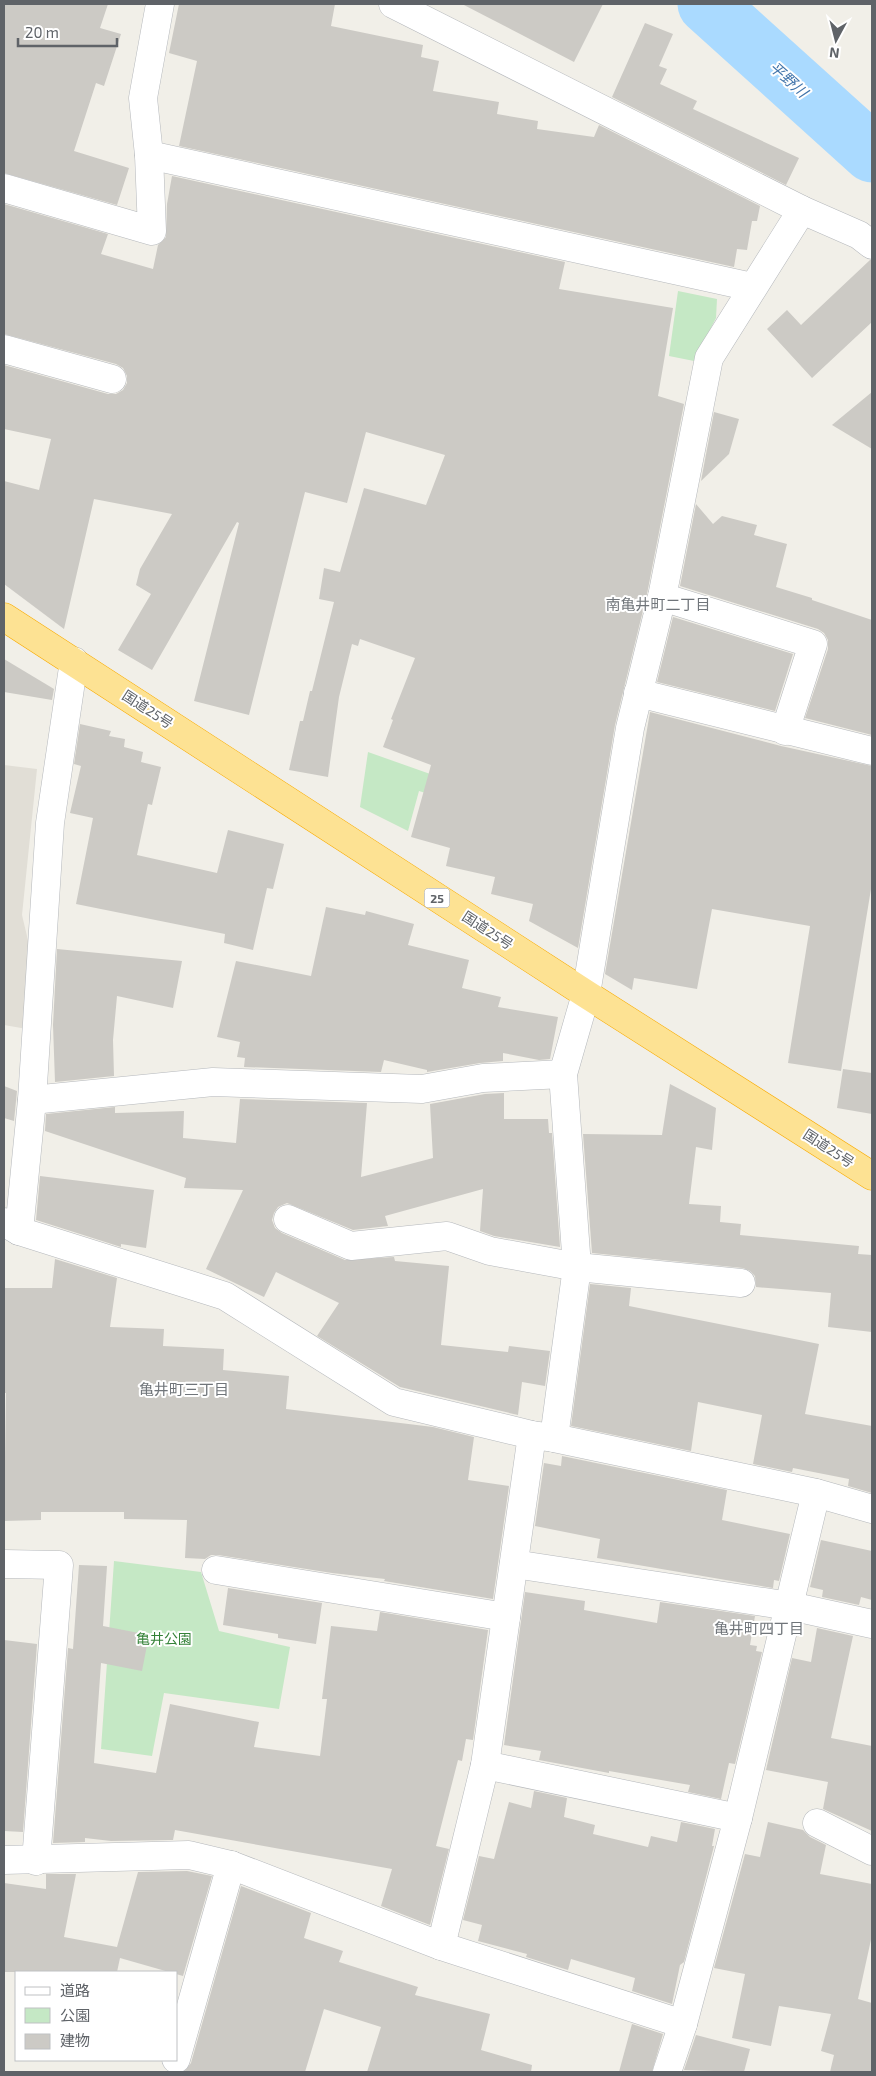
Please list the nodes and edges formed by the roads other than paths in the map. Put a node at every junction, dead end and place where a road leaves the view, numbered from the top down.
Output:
1 (160, 4) edge
2 (393, 4) edge
3 (150, 155) junction
4 (4, 188) edge
5 (802, 210) junction
6 (872, 245) edge
7 (752, 287) junction
8 (4, 348) edge
9 (112, 379) dead end
10 (662, 596) junction
11 (4, 617) edge
12 (74, 661) junction
13 (638, 693) junction
14 (785, 731) junction
15 (872, 751) edge
16 (586, 994) junction
17 (563, 1074) junction
18 (32, 1100) junction
19 (872, 1176) edge
20 (288, 1219) dead end
21 (12, 1226) edge
22 (577, 1267) junction
23 (740, 1283) dead end
24 (543, 1436) junction
25 (816, 1493) junction
26 (872, 1509) edge
27 (4, 1564) edge
28 (514, 1564) junction
29 (216, 1570) dead end
30 (790, 1606) junction
31 (506, 1617) junction
32 (872, 1624) edge
33 (485, 1765) junction
34 (738, 1818) junction
35 (817, 1823) dead end
36 (872, 1851) edge
37 (4, 1860) edge
38 (36, 1861) junction
39 (231, 1865) junction
40 (441, 1946) junction
41 (683, 2024) junction
42 (178, 2053) edge
43 (667, 2072) edge

1 - 3 street
2 - 5 street
3 - 4 street
3 - 7 street
5 - 6 street
5 - 7 street
7 - 10 street
8 - 9 street
10 - 13 street
10 - 14 street
11 - 12 highway, 国道25号 / 25
12 - 16 highway, 国道25号 / 25
12 - 18 street
13 - 14 street
13 - 16 street
14 - 15 street
16 - 17 street
16 - 19 highway, 国道25号 / 25
17 - 18 street
17 - 22 street
18 - 21 street
20 - 22 street
21 - 24 street
22 - 23 street
22 - 24 street
24 - 25 street
24 - 28 street
25 - 26 street
25 - 30 street
27 - 38 street
28 - 30 street
28 - 31 street
29 - 31 street
30 - 32 street
30 - 34 street
31 - 33 street
33 - 34 street
33 - 40 street
34 - 41 street
35 - 36 street
37 - 38 street
38 - 39 street
39 - 40 street
39 - 42 street
40 - 41 street
41 - 43 street

